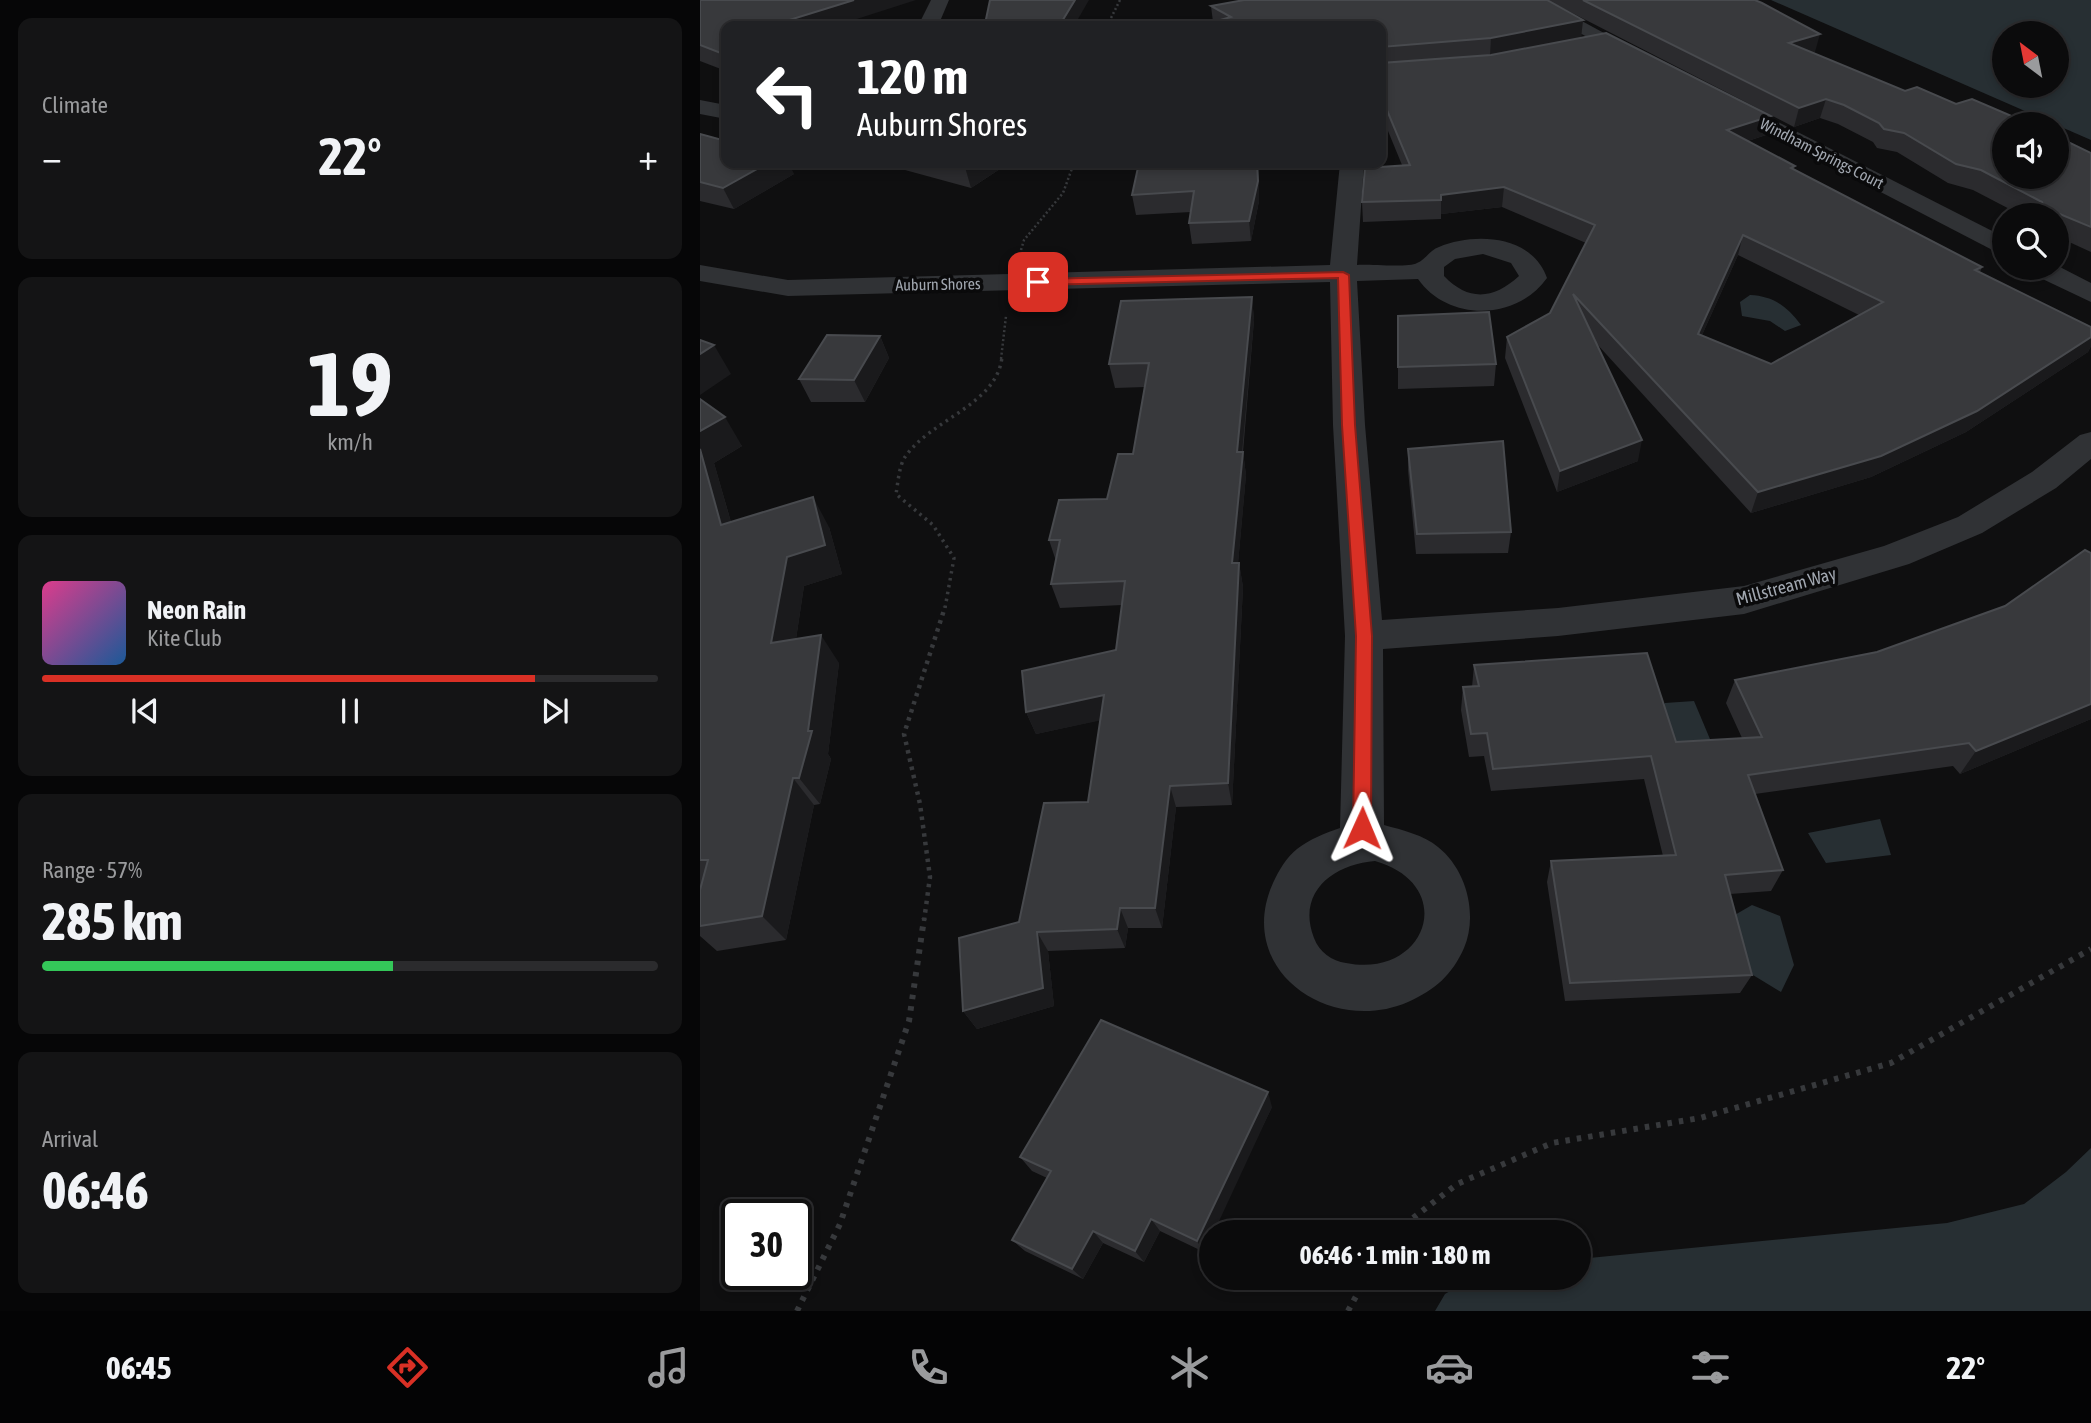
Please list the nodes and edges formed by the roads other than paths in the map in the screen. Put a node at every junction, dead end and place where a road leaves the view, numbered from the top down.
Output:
1 (940, 0) edge
2 (1528, 0) edge
3 (930, 21) edge
4 (1607, 41) junction
5 (1573, 50) edge
6 (1666, 72) edge
7 (1701, 90) edge
8 (700, 107) edge
9 (721, 112) edge
10 (1352, 168) edge
11 (1992, 242) edge
12 (1428, 271) dead end
13 (700, 273) edge
14 (1343, 275) junction
15 (2065, 280) edge
16 (2091, 294) edge
17 (2091, 442) edge
18 (1364, 636) junction
19 (1362, 844) dead end

1 - 3 street
2 - 4 street
4 - 5 street
4 - 6 street
7 - 11 street, Windham Springs Court
8 - 9 street
10 - 14 street
12 - 14 street, Auburn Shores
13 - 14 street, Auburn Shores
14 - 18 street
15 - 16 street
17 - 18 street, Millstream Way
18 - 19 street

